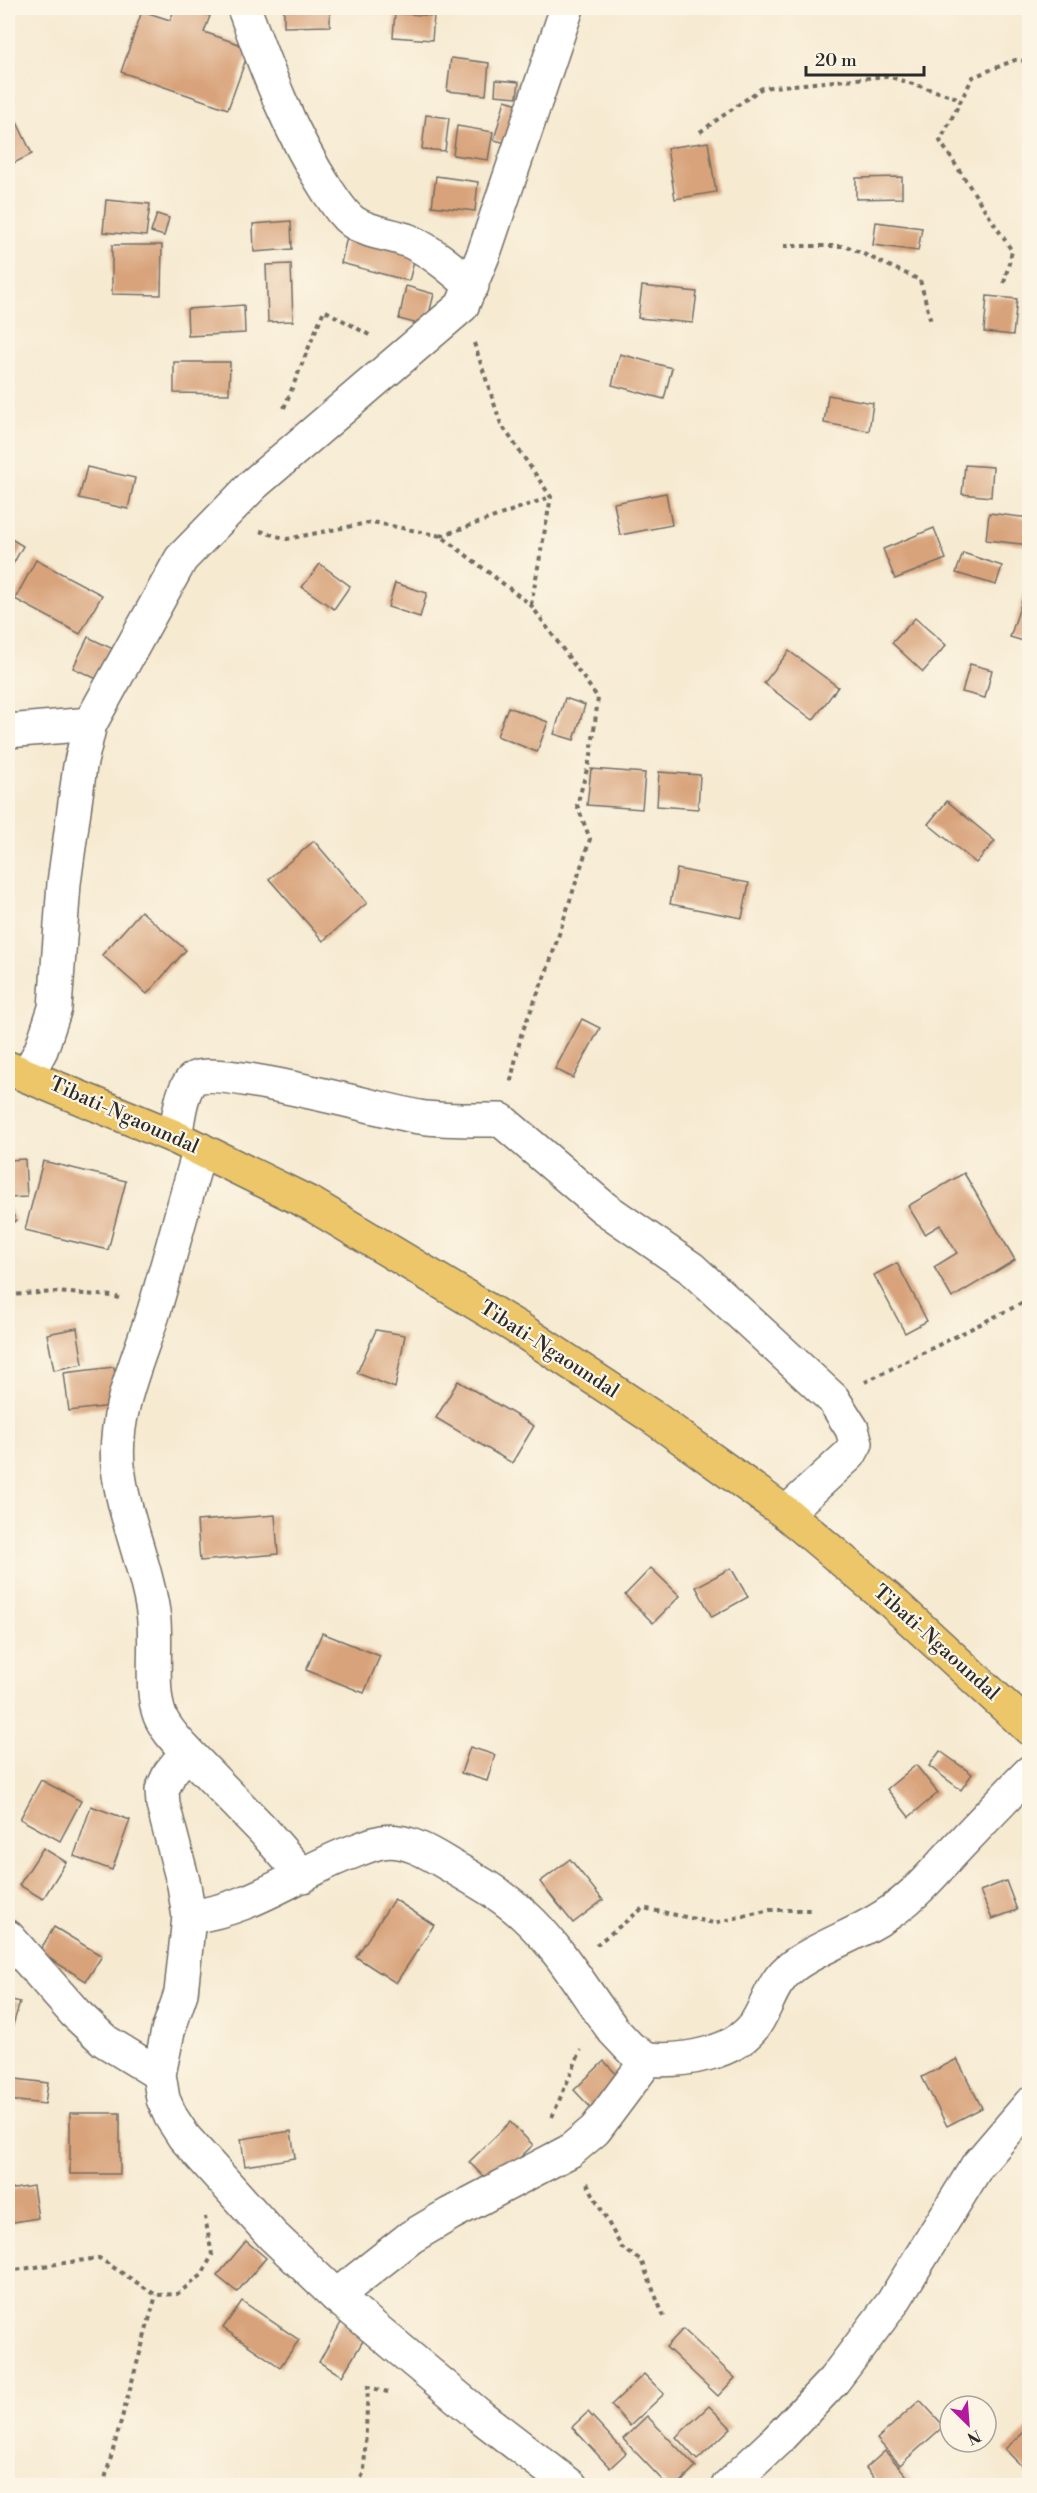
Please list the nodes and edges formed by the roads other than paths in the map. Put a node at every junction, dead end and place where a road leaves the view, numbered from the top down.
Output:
1 (244, 8) edge
2 (567, 8) edge
3 (467, 296) junction
4 (90, 724) junction
5 (8, 731) edge
6 (18, 1071) edge
7 (187, 1143) junction
8 (786, 1513) junction
9 (1029, 1729) edge
10 (188, 1752) junction
11 (1029, 1772) edge
12 (303, 1876) junction
13 (189, 1917) junction
14 (8, 1937) edge
15 (648, 2059) junction
16 (159, 2074) junction
17 (1029, 2104) edge
18 (336, 2296) junction
19 (571, 2486) edge
20 (728, 2486) edge

1 - 3 street
2 - 3 street
3 - 4 street
4 - 5 street
4 - 6 street
6 - 7 highway, Tibati-Ngaoundal
7 - 8 highway, Tibati-Ngaoundal
7 - 8 street
7 - 10 street
8 - 9 highway, Tibati-Ngaoundal
10 - 12 street
10 - 13 street
11 - 15 street
12 - 13 street
12 - 15 street
13 - 16 street
14 - 16 street
15 - 18 street
16 - 18 street
17 - 20 street
18 - 19 street

